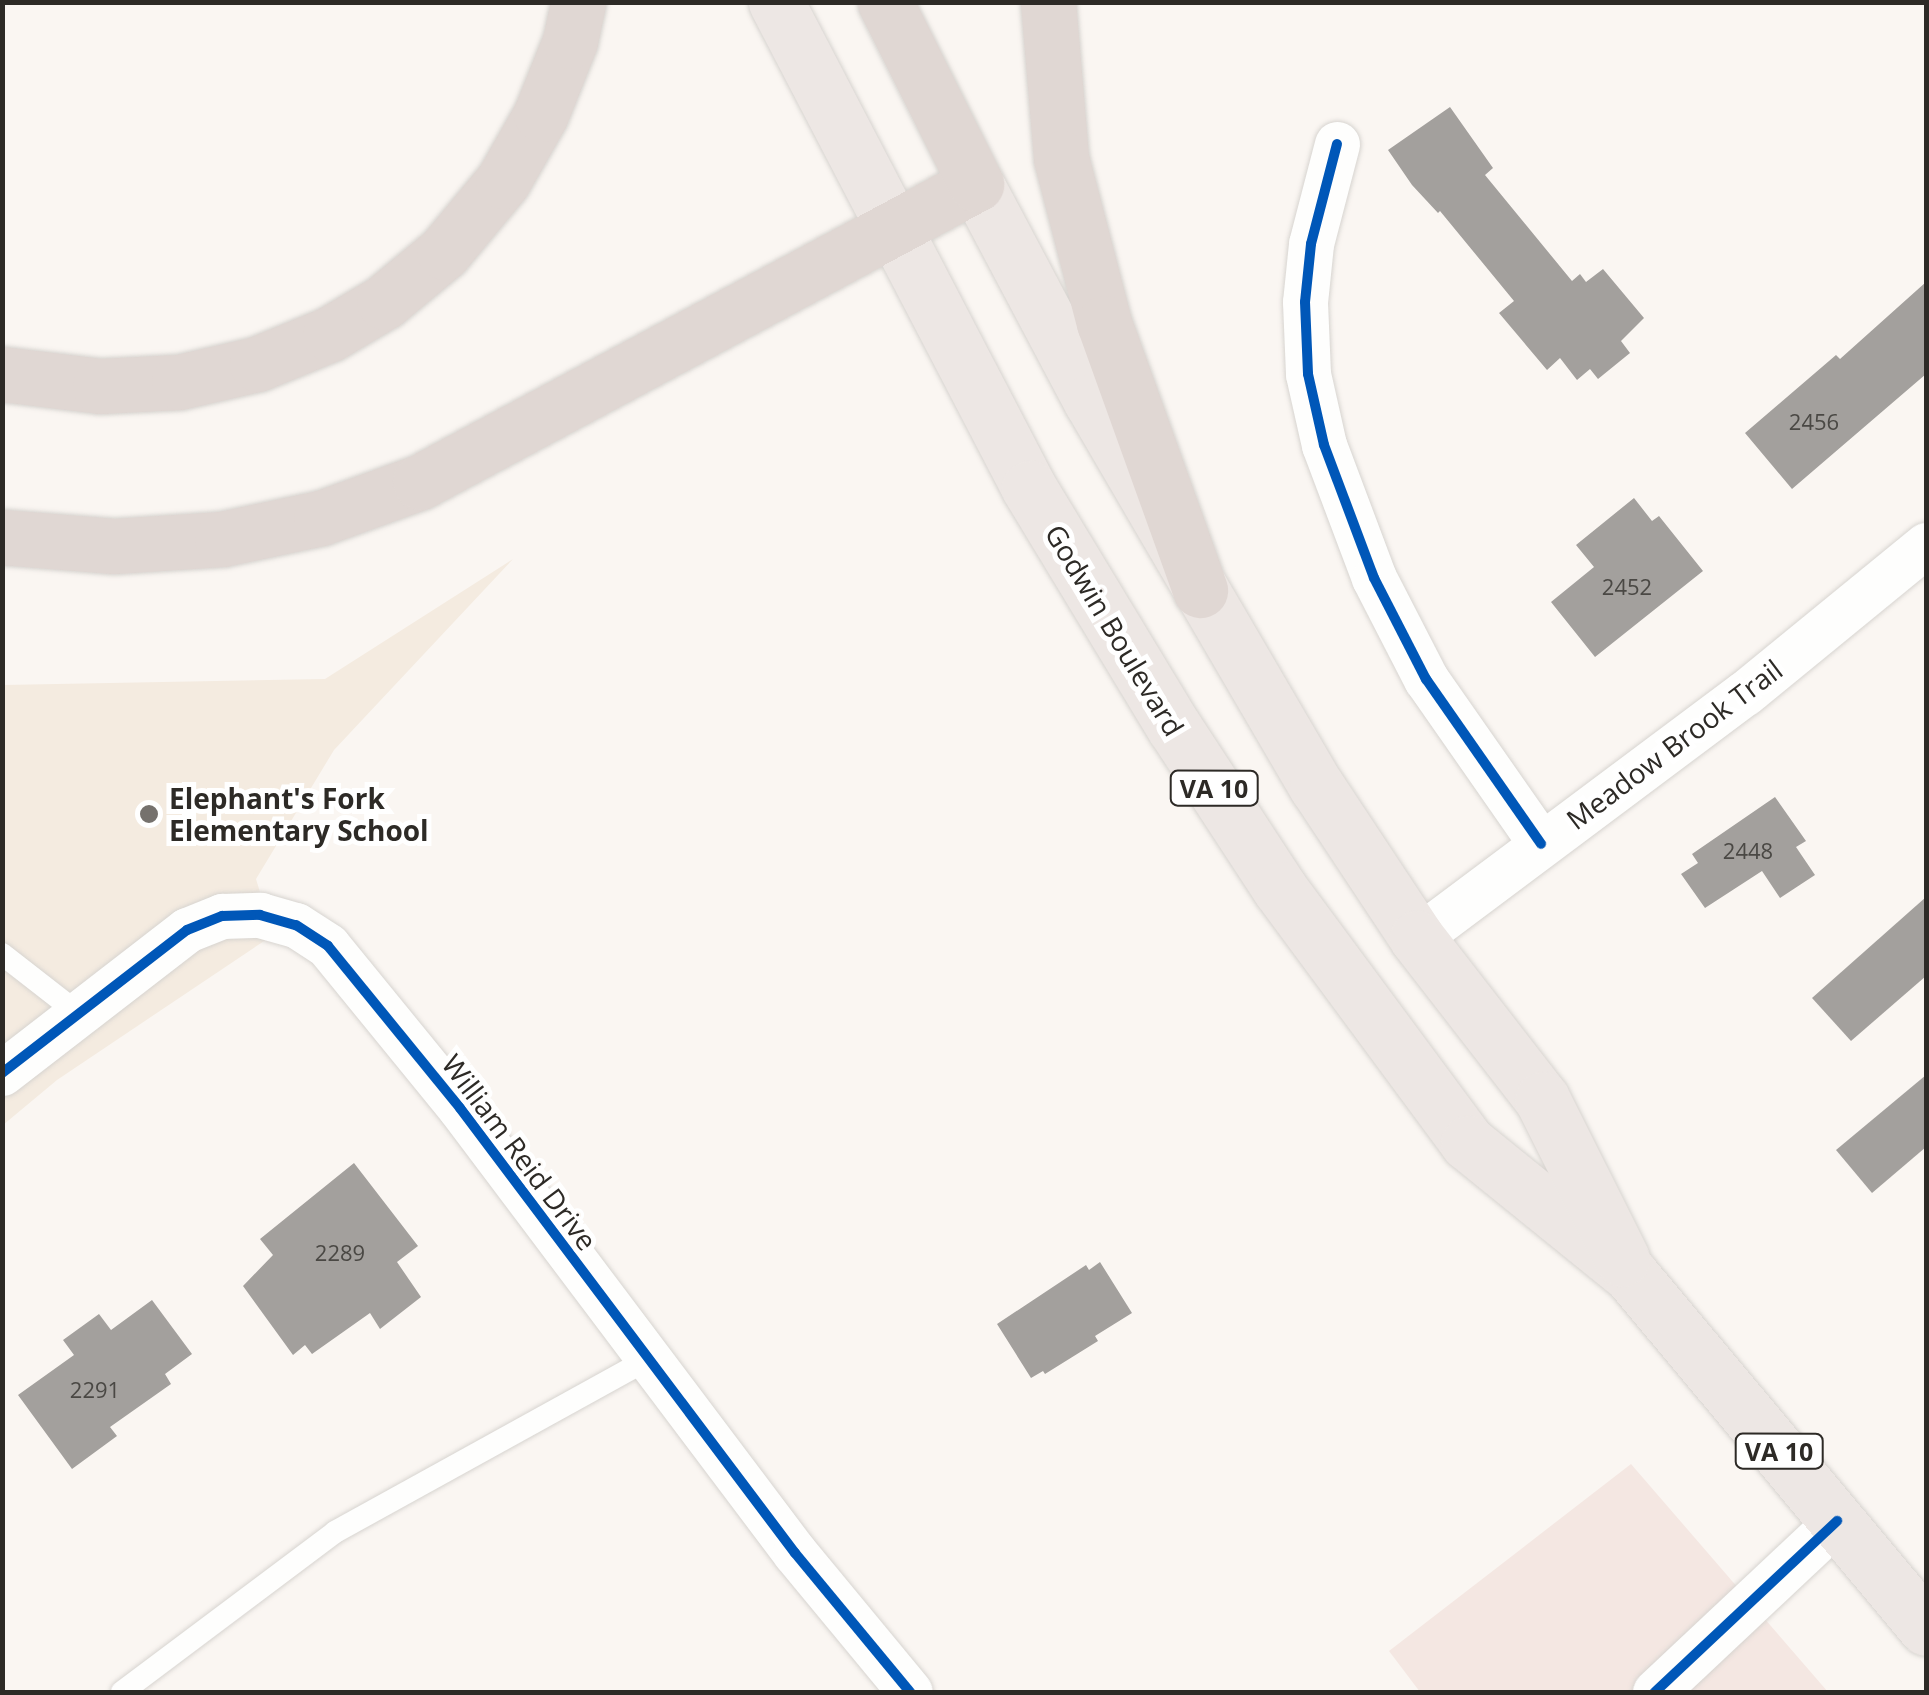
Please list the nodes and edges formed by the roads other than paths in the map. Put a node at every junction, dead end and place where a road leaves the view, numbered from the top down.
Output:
1 (578, 2) edge
2 (776, 2) edge
3 (884, 2) edge
4 (1048, 2) edge
5 (1337, 144) dead end
6 (976, 184) junction
7 (891, 228) junction
8 (2, 374) edge
9 (2, 537) edge
10 (1926, 545) edge
11 (1200, 590) junction
12 (1540, 844) junction
13 (1418, 938) junction
14 (2, 954) edge
15 (79, 1014) junction
16 (2, 1074) edge
17 (1631, 1275) junction
18 (649, 1359) junction
19 (1837, 1521) junction
20 (1926, 1628) edge
21 (122, 1692) edge
22 (910, 1692) edge
23 (1655, 1692) edge

1 - 8 highway
2 - 7 main road, Godwin Boulevard / VA 10
3 - 6 highway, Godwin Boulevard / VA 10
4 - 11 highway
5 - 12 street
6 - 7 highway
6 - 11 main road, Godwin Boulevard / VA 10
7 - 9 highway
7 - 17 main road, Godwin Boulevard / VA 10
10 - 12 street, Meadow Brook Trail
11 - 13 main road, Godwin Boulevard / VA 10
12 - 13 street, Meadow Brook Trail
13 - 17 main road, Godwin Boulevard / VA 10
14 - 15 lane
15 - 16 street, William Reid Drive
15 - 18 street, William Reid Drive
17 - 19 main road, Godwin Boulevard / VA 10
18 - 21 lane
18 - 22 street, William Reid Drive
19 - 20 main road, Godwin Boulevard / VA 10
19 - 23 street

